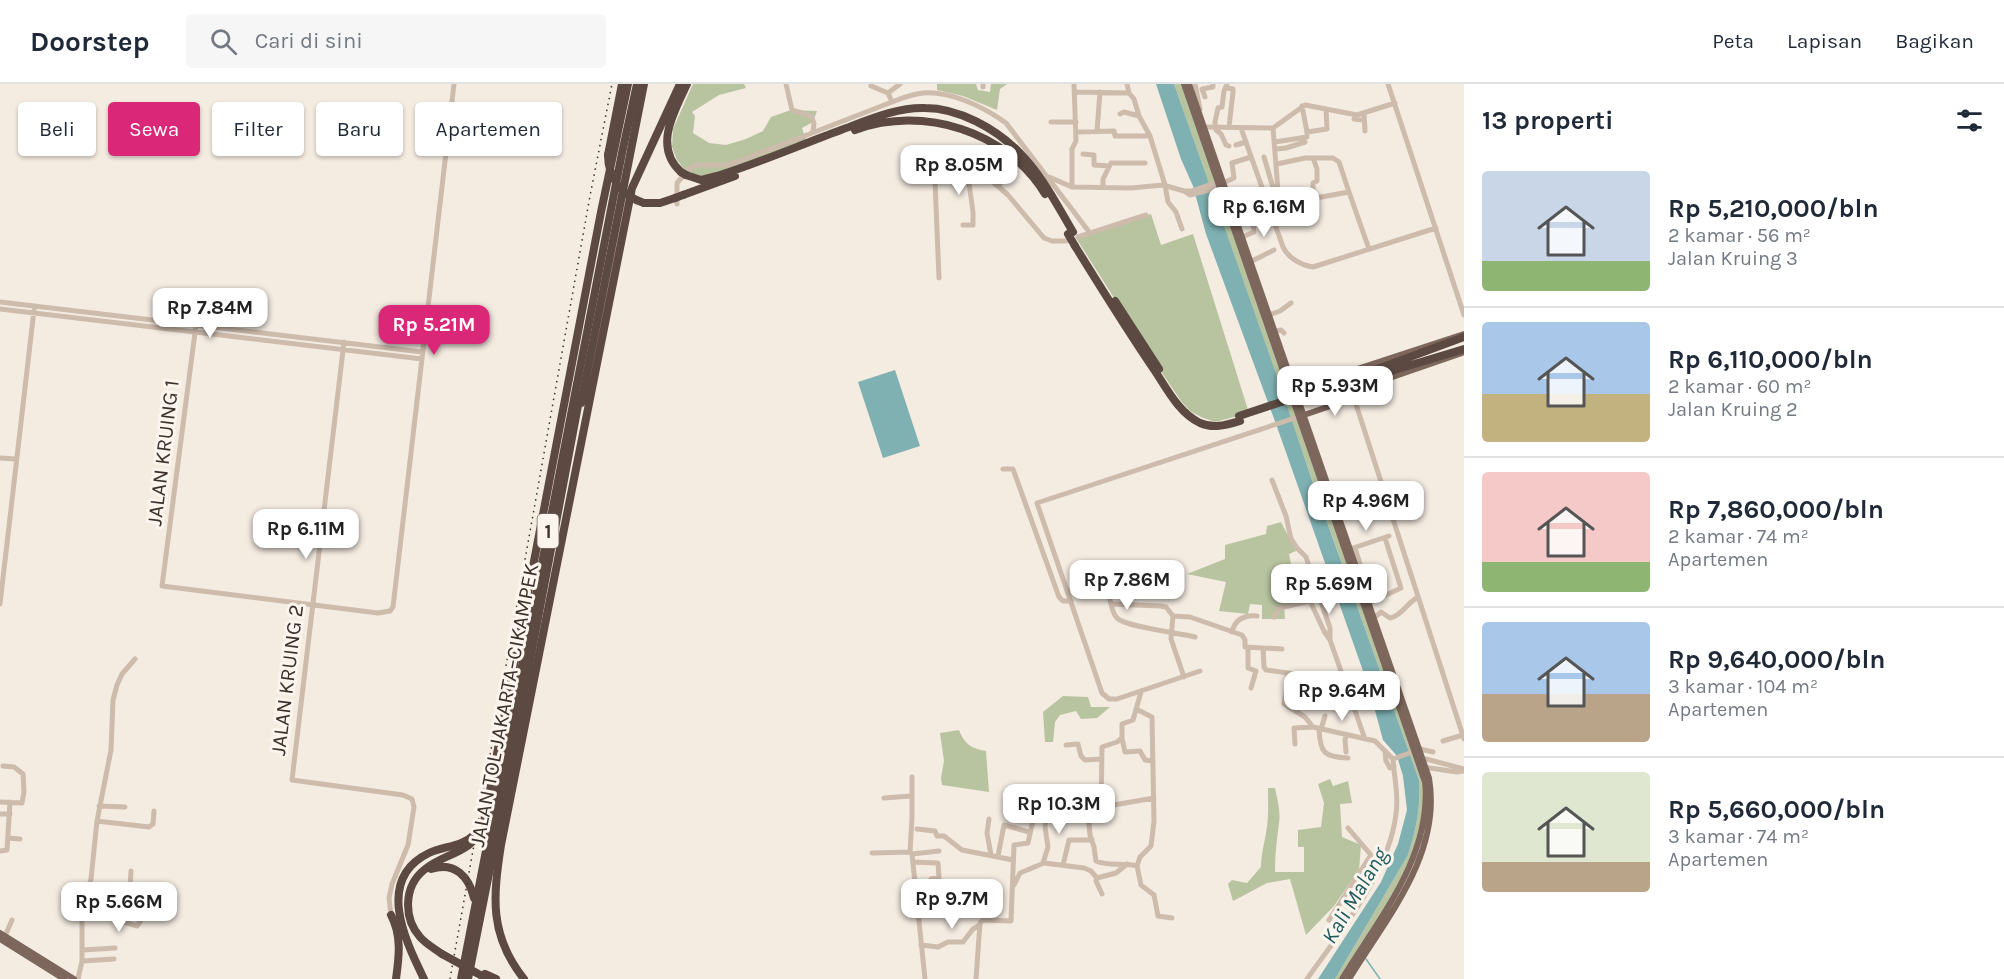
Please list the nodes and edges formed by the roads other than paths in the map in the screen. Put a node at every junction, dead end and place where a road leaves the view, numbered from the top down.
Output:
1 (454, 84) edge
2 (622, 84) edge
3 (630, 84) edge
4 (641, 84) edge
5 (680, 84) edge
6 (687, 84) edge
7 (786, 84) edge
8 (900, 84) edge
9 (1074, 84) edge
10 (1127, 84) edge
11 (1184, 84) edge
12 (1189, 84) edge
13 (1213, 84) edge
14 (1388, 84) edge
15 (872, 86) dead end
16 (1227, 86) edge
17 (1199, 87) edge
18 (1075, 92) junction
19 (888, 93) junction
20 (1100, 93) junction
21 (1129, 93) junction
22 (1205, 97) dead end
23 (892, 102) junction
24 (1395, 103) junction
25 (1302, 106) junction
26 (1326, 109) junction
27 (1105, 114) dead end
28 (1120, 114) dead end
29 (1097, 115) junction
30 (1139, 116) junction
31 (1364, 117) junction
32 (1354, 119) dead end
33 (1051, 122) dead end
34 (1076, 122) junction
35 (1205, 127) junction
36 (1215, 127) junction
37 (1229, 128) junction
38 (1241, 128) junction
39 (1273, 128) junction
40 (1097, 131) junction
41 (1365, 131) dead end
42 (813, 132) junction
43 (1076, 132) junction
44 (1307, 132) junction
45 (1150, 136) junction
46 (1246, 142) junction
47 (1275, 142) junction
48 (1305, 142) dead end
49 (1236, 145) dead end
50 (1228, 148) dead end
51 (1276, 149) junction
52 (1083, 154) dead end
53 (1251, 157) junction
54 (1264, 157) dead end
55 (1313, 158) junction
56 (1144, 163) dead end
57 (1277, 164) junction
58 (1108, 166) junction
59 (968, 176) junction
60 (1057, 185) junction
61 (1165, 185) junction
62 (1219, 186) junction
63 (1072, 187) junction
64 (1103, 187) junction
65 (1117, 188) junction
66 (1263, 190) junction
67 (1276, 191) junction
68 (1349, 192) junction
69 (1117, 196) dead end
70 (1313, 198) junction
71 (678, 199) junction
72 (1146, 215) dead end
73 (963, 225) dead end
74 (1253, 225) dead end
75 (1436, 228) junction
76 (1182, 229) dead end
77 (1090, 233) junction
78 (1239, 238) junction
79 (1073, 239) junction
80 (1369, 249) junction
81 (1274, 250) dead end
82 (1250, 262) junction
83 (939, 278) dead end
84 (0, 302) edge
85 (1291, 303) dead end
86 (0, 309) edge
87 (34, 310) junction
88 (1464, 315) edge
89 (1266, 316) junction
90 (196, 325) junction
91 (195, 332) junction
92 (1272, 332) junction
93 (1284, 333) dead end
94 (1464, 336) edge
95 (344, 342) junction
96 (343, 350) junction
97 (1464, 351) edge
98 (422, 352) junction
99 (422, 359) junction
100 (1354, 387) junction
101 (1300, 416) junction
102 (0, 458) edge
103 (16, 459) junction
104 (1003, 469) dead end
105 (1272, 480) dead end
106 (1353, 548) junction
107 (1413, 583) junction
108 (1401, 588) junction
109 (1068, 590) junction
110 (1099, 596) dead end
111 (1109, 596) junction
112 (1320, 596) junction
113 (1418, 597) junction
114 (1071, 601) junction
115 (1310, 601) junction
116 (1371, 602) junction
117 (0, 603) edge
118 (312, 604) junction
119 (1112, 604) junction
120 (1173, 616) junction
121 (1257, 616) dead end
122 (1274, 616) dead end
123 (1374, 618) junction
124 (1170, 631) junction
125 (1232, 632) junction
126 (1195, 637) dead end
127 (1330, 640) junction
128 (1248, 648) junction
129 (1263, 648) junction
130 (1282, 648) dead end
131 (135, 659) dead end
132 (1200, 671) dead end
133 (1287, 673) junction
134 (1310, 676) dead end
135 (1184, 677) junction
136 (1347, 685) junction
137 (1251, 688) dead end
138 (1316, 689) dead end
139 (1141, 692) junction
140 (1136, 709) junction
141 (1325, 716) dead end
142 (1318, 728) junction
143 (1347, 735) junction
144 (1463, 737) edge
145 (1122, 738) junction
146 (1365, 739) junction
147 (1443, 741) dead end
148 (1295, 744) dead end
149 (1066, 745) dead end
150 (1415, 751) junction
151 (1346, 752) dead end
152 (1385, 752) junction
153 (1433, 752) dead end
154 (1348, 758) dead end
155 (1101, 759) junction
156 (1421, 759) junction
157 (1395, 760) junction
158 (1153, 761) junction
159 (3, 766) dead end
160 (1423, 767) junction
161 (1464, 770) edge
162 (912, 777) dead end
163 (911, 796) junction
164 (884, 798) dead end
165 (1154, 798) junction
166 (0, 802) edge
167 (10, 802) junction
168 (99, 806) junction
169 (125, 807) dead end
170 (1048, 807) junction
171 (1102, 807) junction
172 (154, 811) dead end
173 (0, 814) edge
174 (10, 814) junction
175 (1088, 814) junction
176 (486, 816) junction
177 (989, 819) dead end
178 (97, 821) junction
179 (1348, 828) dead end
180 (917, 829) dead end
181 (1029, 831) junction
182 (8, 838) junction
183 (20, 839) dead end
184 (1092, 840) junction
185 (0, 851) edge
186 (939, 851) dead end
187 (872, 853) dead end
188 (911, 853) junction
189 (991, 855) junction
190 (1371, 855) junction
191 (998, 856) junction
192 (1013, 860) junction
193 (1384, 860) junction
194 (913, 862) junction
195 (1043, 863) junction
196 (1127, 864) junction
197 (1063, 865) junction
198 (1137, 866) junction
199 (131, 872) dead end
200 (1097, 878) junction
201 (931, 879) dead end
202 (1406, 882) junction
203 (90, 886) junction
204 (1011, 887) junction
205 (130, 888) junction
206 (142, 888) dead end
207 (1102, 894) dead end
208 (474, 898) junction
209 (391, 915) joint
210 (135, 916) dead end
211 (82, 918) junction
212 (112, 918) junction
213 (1172, 918) dead end
214 (12, 920) dead end
215 (1329, 920) dead end
216 (140, 922) dead end
217 (980, 925) junction
218 (2, 936) edge
219 (921, 945) junction
220 (115, 948) dead end
221 (82, 950) junction
222 (443, 952) junction
223 (114, 959) dead end
224 (82, 961) junction
225 (485, 977) edge
226 (64, 979) edge
227 (76, 979) edge
228 (396, 979) edge
229 (423, 979) edge
230 (460, 979) edge
231 (468, 979) edge
232 (496, 979) edge
233 (524, 979) edge
234 (925, 979) edge
235 (976, 979) edge
236 (1307, 979) edge
237 (1342, 979) edge
238 (1349, 979) edge

1 - 98 street
2 - 71 highway, bridge
3 - 176 highway
3 - 208 highway, JALAN TOL JAKARTA–CIKAMPEK / 1
4 - 230 highway, 1, bridge
4 - 231 highway, 1, bridge
5 - 233 highway
6 - 79 highway
7 - 42 street
8 - 19 street
9 - 18 street
10 - 21 street
11 - 62 main road
12 - 35 main road
13 - 17 street
14 - 24 street
15 - 19 street
16 - 36 street
16 - 37 street
17 - 22 street
17 - 35 street
18 - 20 street
18 - 34 street
19 - 23 street
20 - 21 street
20 - 29 street
21 - 30 street
23 - 42 street
23 - 60 street
24 - 31 street
24 - 75 street
25 - 26 street
25 - 39 street
25 - 44 street
26 - 31 street
26 - 44 street
27 - 29 street
28 - 30 street
29 - 40 street
30 - 45 street
31 - 32 street
31 - 41 street
33 - 34 street
34 - 43 street
35 - 36 street
35 - 62 main road
36 - 37 street
36 - 50 street
37 - 38 street
38 - 39 street
38 - 46 street
39 - 47 street
40 - 43 street
40 - 45 street
42 - 71 street
43 - 63 street
44 - 47 street
45 - 61 street
46 - 49 street
46 - 53 street
47 - 51 street
48 - 51 street
51 - 57 street
52 - 58 street
53 - 62 street
53 - 66 street
54 - 67 street
55 - 57 street
55 - 68 street
55 - 70 street
56 - 58 street
57 - 67 street
58 - 64 street
59 - 73 street
59 - 79 street
59 - 83 street
60 - 63 street
60 - 77 street
61 - 62 street
61 - 65 street
61 - 76 street
62 - 66 street
62 - 78 main road
63 - 64 street
64 - 65 street
65 - 69 street
66 - 67 street
66 - 80 street
67 - 70 street
68 - 70 street
68 - 80 street
71 - 79 highway
72 - 77 street
74 - 78 street
75 - 80 street
75 - 88 street
77 - 79 street
78 - 82 main road
78 - 89 main road
79 - 100 highway, bridge
81 - 82 street
82 - 89 main road
84 - 87 street
85 - 89 street
86 - 87 street
87 - 90 street
87 - 91 street
87 - 103 street
89 - 92 main road
90 - 91 street, JALAN KRUING 1
90 - 95 street
91 - 96 street
91 - 118 street, JALAN KRUING 1
92 - 93 street
92 - 101 main road
94 - 100 highway
94 - 100 main road
95 - 96 street, JALAN KRUING 2
95 - 98 street
96 - 99 street
96 - 118 street, JALAN KRUING 2
97 - 100 highway
98 - 99 street
99 - 118 street
100 - 101 main road
100 - 107 street
101 - 106 main road
101 - 109 street
101 - 150 main road
102 - 103 street
103 - 117 street
104 - 114 street
105 - 112 street
106 - 108 street
106 - 116 main road
107 - 108 street
107 - 113 street
108 - 116 street
109 - 111 street
109 - 114 street
110 - 111 street
111 - 119 street
112 - 115 street
112 - 127 street
113 - 123 street
113 - 144 street
114 - 139 street
115 - 122 street
115 - 127 street
116 - 123 main road
118 - 209 street, JALAN KRUING 2
119 - 120 street
119 - 124 street
120 - 124 street
120 - 125 street
121 - 125 street
123 - 150 main road
124 - 126 street
124 - 135 street
125 - 128 street
127 - 136 street
128 - 129 street
128 - 137 street
129 - 130 street
129 - 133 street
131 - 168 street
132 - 135 street
133 - 134 street
133 - 142 street
135 - 139 street
136 - 138 street
136 - 146 street
139 - 140 street
140 - 145 street
140 - 158 street
141 - 142 street
142 - 143 street
142 - 148 street
142 - 154 street
143 - 146 street
143 - 151 street
144 - 147 street
145 - 155 street
145 - 158 street
146 - 152 street
149 - 155 street
150 - 153 street
150 - 156 main road
150 - 157 street
152 - 157 street
152 - 157 street
155 - 171 street
156 - 160 main road
156 - 161 street
157 - 193 street
158 - 165 street
159 - 167 street
160 - 161 street
160 - 202 main road
162 - 163 street
163 - 164 street
163 - 188 street
165 - 171 street
165 - 198 street
166 - 167 street
167 - 174 street
168 - 169 street
168 - 178 street
170 - 175 street
170 - 181 street
170 - 195 street
171 - 175 street
172 - 178 street
173 - 174 street
174 - 182 street
175 - 184 street
176 - 222 highway
176 - 229 highway
177 - 189 street
178 - 203 street
179 - 190 street
180 - 189 street
181 - 191 street
181 - 192 street
182 - 183 street
182 - 185 street
184 - 196 street
184 - 197 street
186 - 188 street
187 - 188 street
188 - 194 street
189 - 191 street
190 - 193 street
190 - 215 street
191 - 192 street
192 - 204 street
193 - 236 street
194 - 201 street
194 - 219 street
195 - 197 street
195 - 204 street
196 - 198 street
196 - 200 street
197 - 200 street
198 - 213 street
199 - 205 street
200 - 207 street
202 - 237 main road
202 - 238 main road
203 - 205 street
203 - 211 street
204 - 217 street
205 - 206 street
208 - 222 highway
208 - 230 highway, JALAN TOL JAKARTA–CIKAMPEK / 1
209 - 228 highway
210 - 212 street
211 - 212 street
211 - 221 street
212 - 216 street
214 - 218 street
217 - 219 street
217 - 235 street
218 - 226 main road
218 - 227 main road
219 - 234 street
220 - 221 street
221 - 224 street
222 - 225 highway, bridge
223 - 224 street
224 - 227 street
225 - 232 highway

